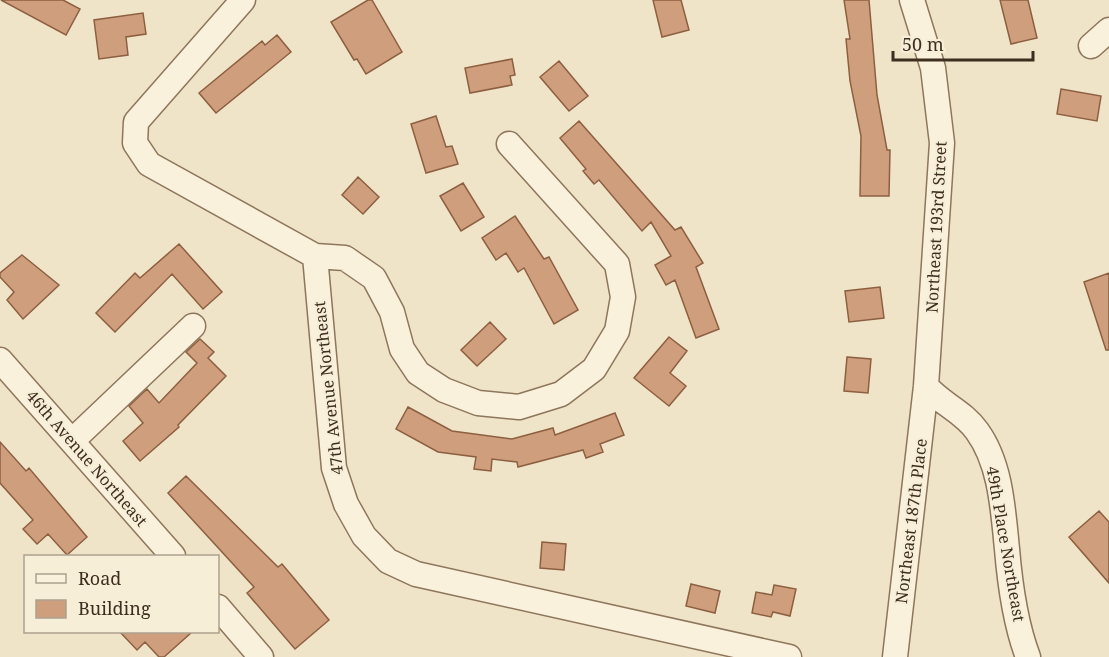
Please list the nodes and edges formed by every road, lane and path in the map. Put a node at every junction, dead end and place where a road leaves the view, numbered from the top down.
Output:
1 (243, 0) edge
2 (912, 0) edge
3 (1109, 30) edge
4 (1091, 46) dead end
5 (509, 144) dead end
6 (315, 256) junction
7 (193, 326) dead end
8 (0, 360) edge
9 (927, 386) junction
10 (72, 441) junction
11 (172, 555) edge
12 (219, 608) edge
13 (261, 657) edge
14 (789, 657) edge
15 (895, 657) edge
16 (1028, 657) edge

1 - 6 street
2 - 9 street, Northeast 193rd Street
3 - 4 street
5 - 6 street
6 - 14 street, 47th Avenue Northeast
7 - 10 street
8 - 10 street, 46th Avenue Northeast
9 - 15 street, Northeast 187th Place
9 - 16 street, 49th Place Northeast
10 - 11 street, 46th Avenue Northeast
12 - 13 street

